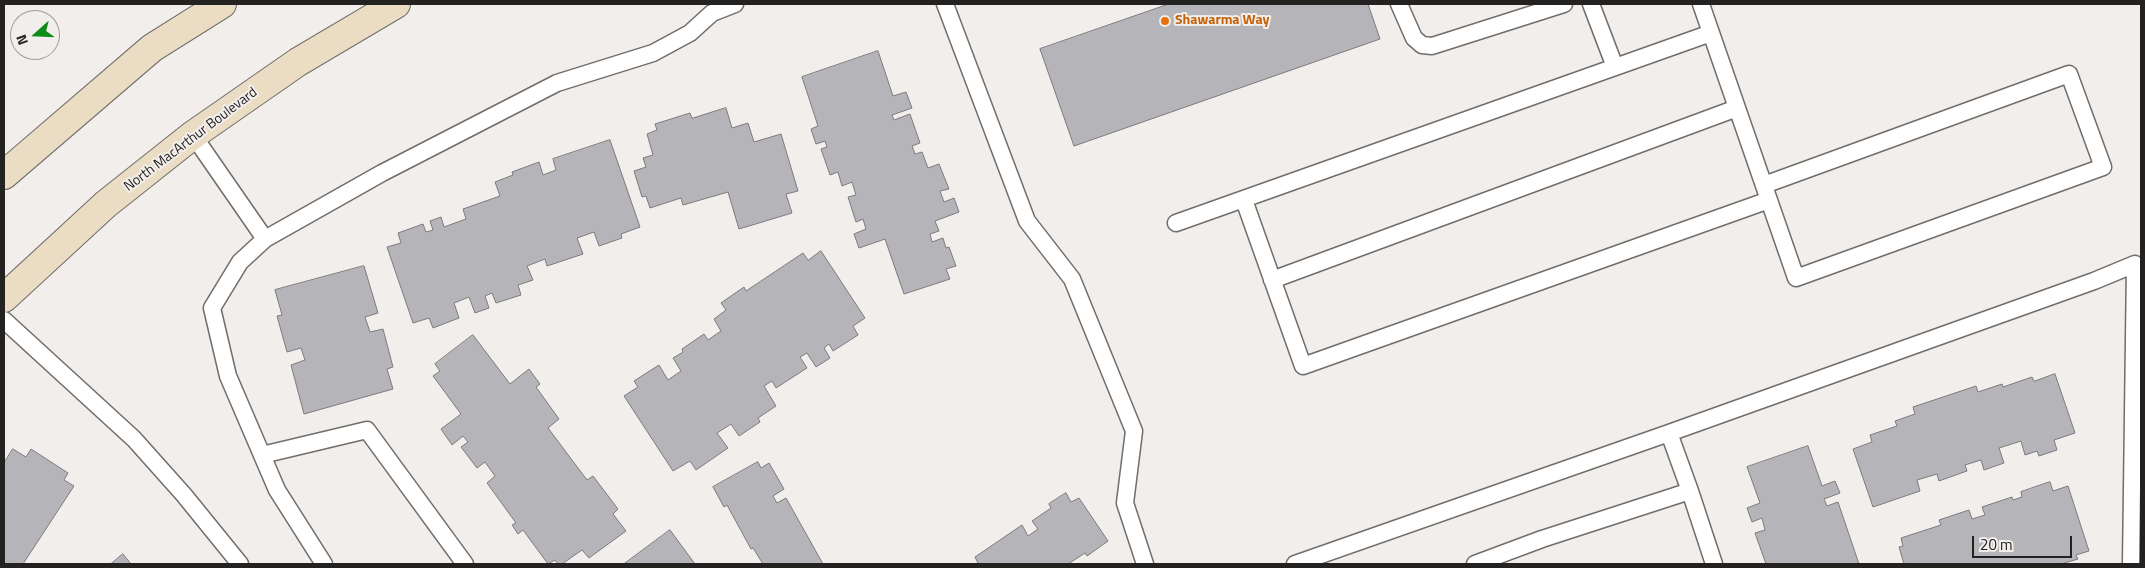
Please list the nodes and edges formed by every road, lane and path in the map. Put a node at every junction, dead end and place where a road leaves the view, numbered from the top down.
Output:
1 (222, 4) edge
2 (396, 4) edge
3 (735, 4) edge
4 (945, 4) edge
5 (1400, 4) edge
6 (1564, 4) edge
7 (1590, 4) edge
8 (1701, 4) edge
9 (711, 8) edge
10 (1711, 33) junction
11 (1615, 67) junction
12 (1737, 108) junction
13 (193, 135) junction
14 (4, 174) edge
15 (1766, 192) junction
16 (1244, 200) junction
17 (1176, 224) dead end
18 (266, 239) junction
19 (2138, 262) edge
20 (1272, 280) junction
21 (4, 298) edge
22 (4, 320) edge
23 (1669, 433) junction
24 (262, 455) junction
25 (1690, 491) junction
26 (240, 564) edge
27 (324, 564) edge
28 (465, 564) edge
29 (1145, 564) edge
30 (1295, 564) edge
31 (1475, 564) edge
32 (1714, 564) edge
33 (2131, 564) edge

1 - 14 main road
2 - 13 main road, North MacArthur Boulevard
3 - 9 lane
4 - 29 lane
5 - 6 lane
7 - 11 lane
8 - 10 lane
9 - 18 lane
10 - 11 lane
10 - 12 lane
11 - 16 lane
12 - 15 lane
12 - 20 lane
13 - 18 lane
13 - 21 main road, North MacArthur Boulevard
15 - 15 lane
15 - 20 lane
16 - 17 lane
16 - 20 lane
18 - 24 lane
19 - 23 lane
19 - 33 lane
22 - 26 lane
23 - 25 lane
23 - 30 lane
24 - 27 lane
24 - 28 lane
25 - 31 lane
25 - 32 lane

